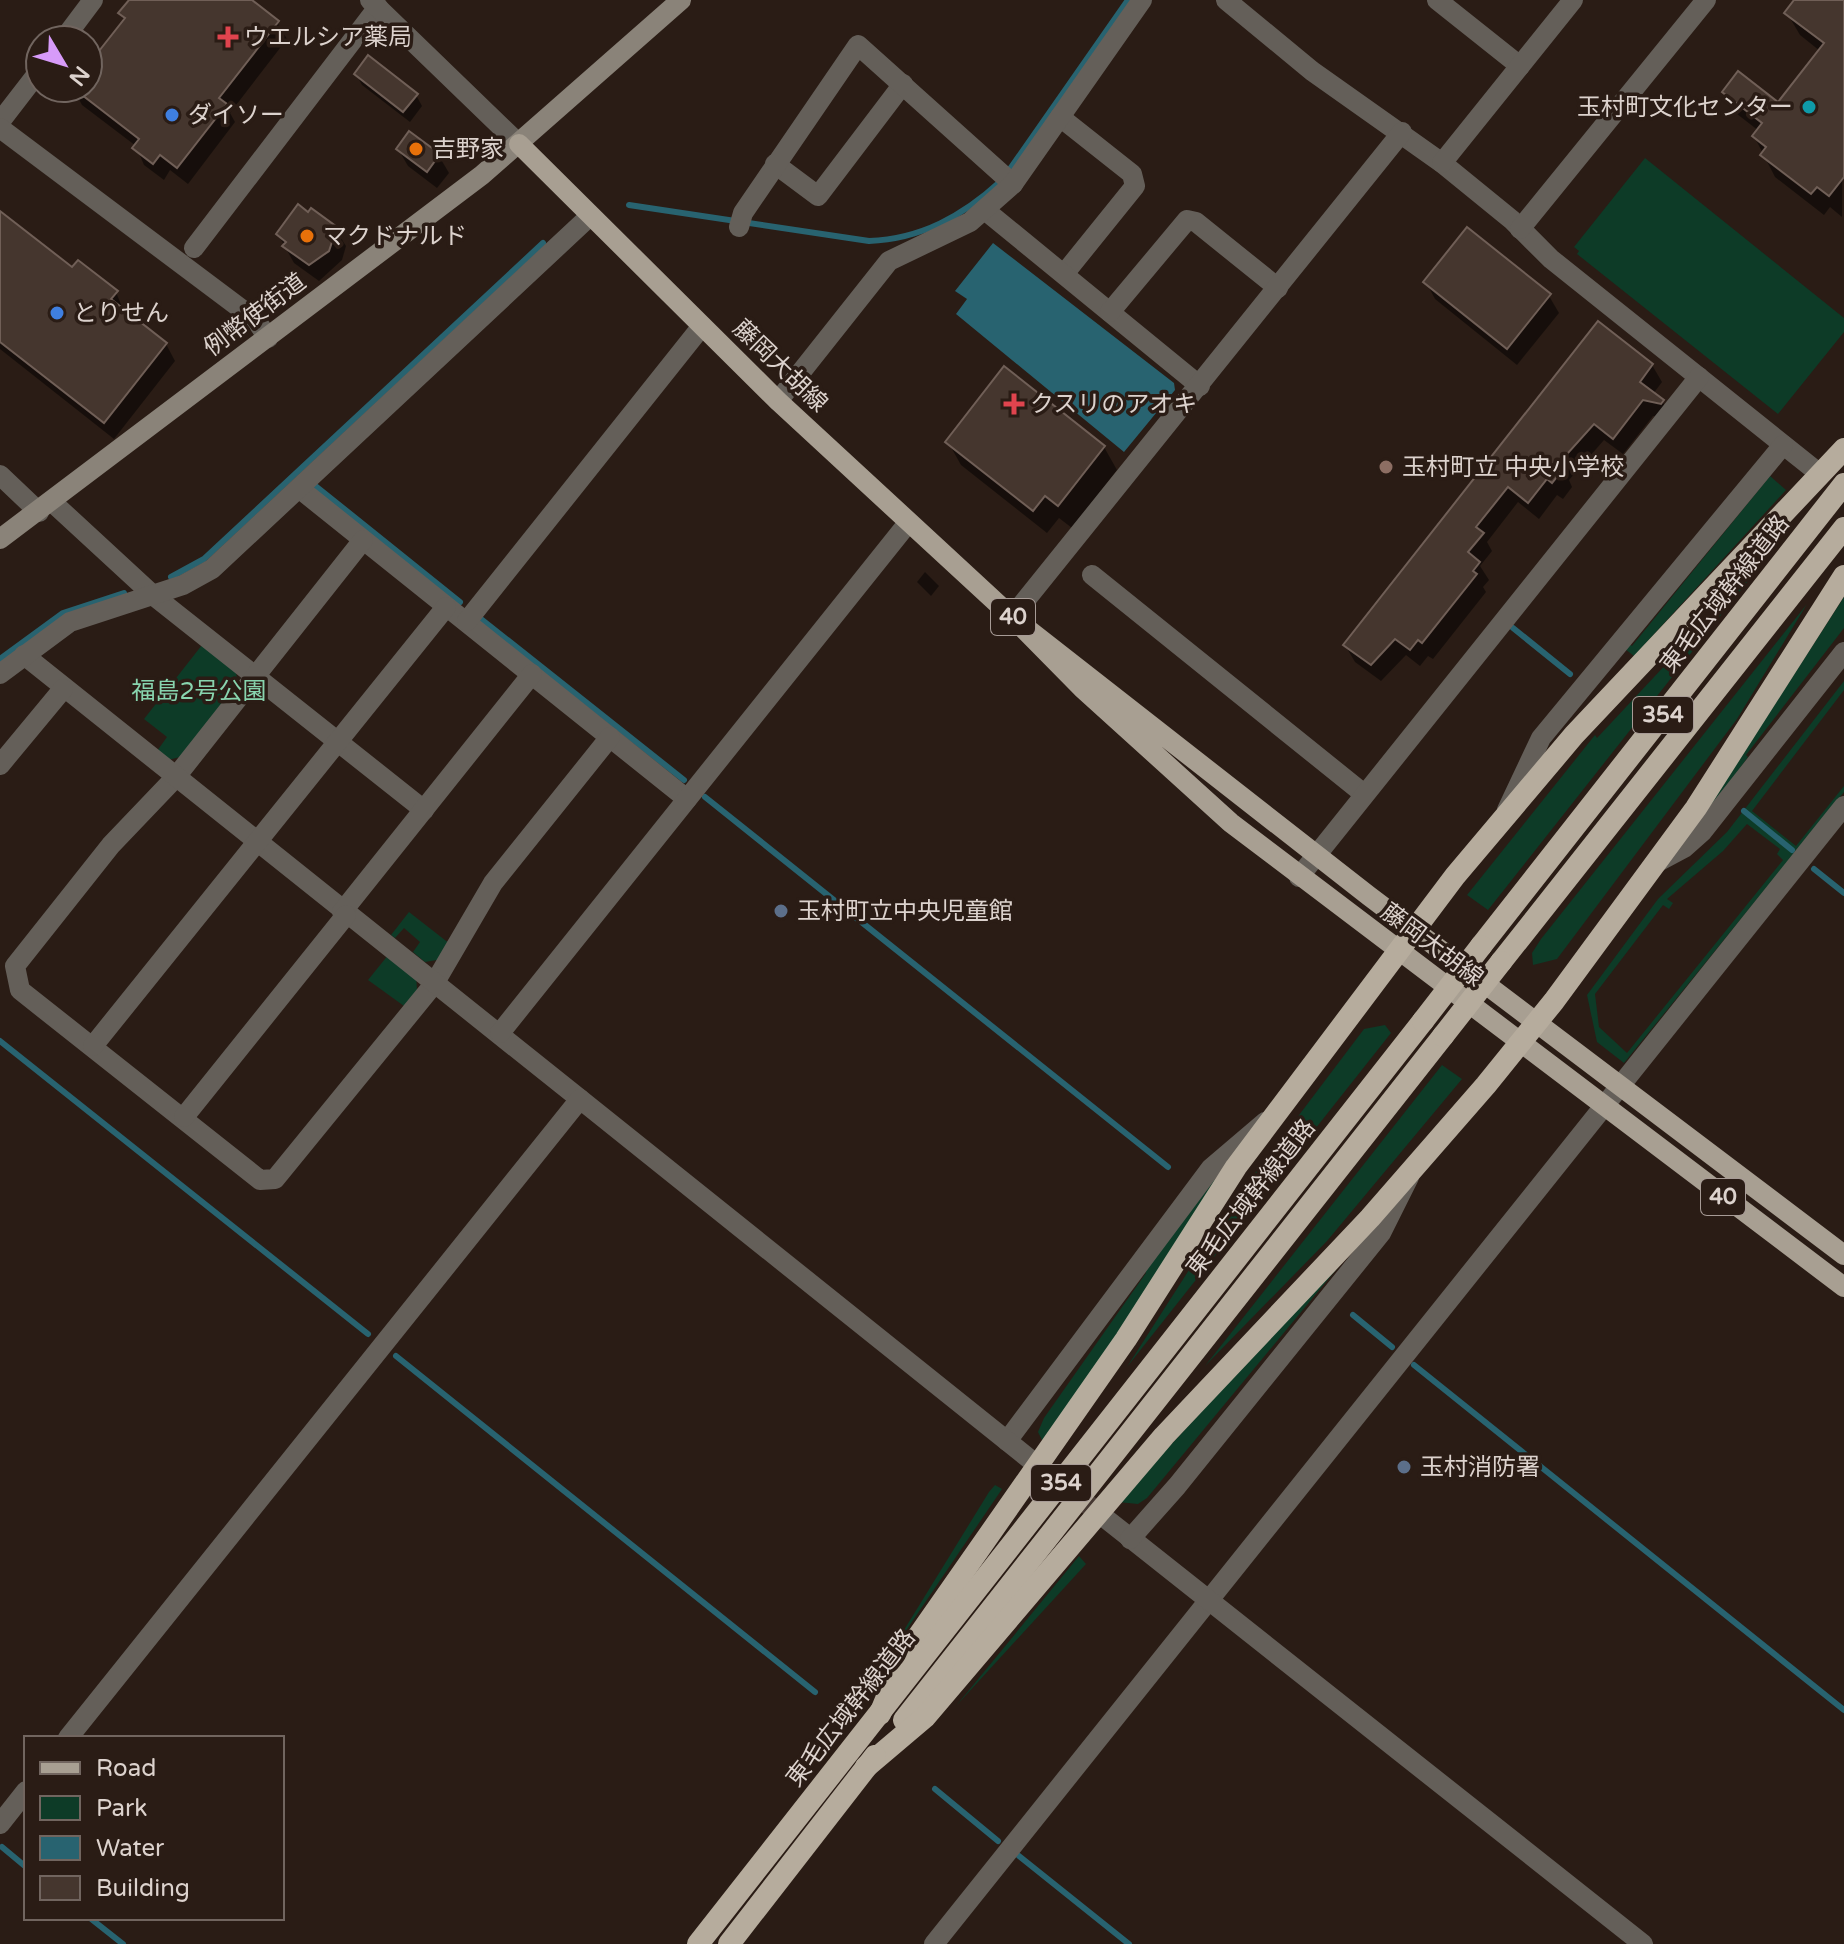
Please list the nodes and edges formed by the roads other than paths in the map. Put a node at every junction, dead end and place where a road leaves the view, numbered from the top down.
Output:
1 (93, 0) edge
2 (681, 0) edge
3 (1142, 0) edge
4 (1226, 0) edge
5 (1439, 0) edge
6 (1573, 0) edge
7 (1706, 0) edge
8 (374, 4) edge
9 (75, 24) edge
10 (1520, 66) junction
11 (903, 84) junction
12 (24, 92) edge
13 (1060, 117) junction
14 (0, 125) edge
15 (1402, 132) junction
16 (519, 144) junction
17 (1442, 163) junction
18 (775, 164) junction
19 (1013, 184) junction
20 (986, 211) junction
21 (590, 216) junction
22 (741, 220) dead end
23 (1520, 229) junction
24 (194, 248) dead end
25 (1064, 274) junction
26 (1278, 288) junction
27 (1110, 312) junction
28 (702, 326) junction
29 (268, 338) junction
30 (1699, 377) junction
31 (1200, 386) junction
32 (778, 401) junction
33 (1783, 445) junction
34 (1844, 449) edge
35 (1815, 470) dead end
36 (0, 475) edge
37 (1844, 484) edge
38 (300, 489) junction
39 (46, 507) junction
40 (908, 523) junction
41 (1844, 528) edge
42 (0, 539) edge
43 (363, 540) junction
44 (1092, 575) dead end
45 (1844, 576) edge
46 (154, 596) junction
47 (446, 607) junction
48 (1012, 617) junction
49 (467, 621) junction
50 (1844, 652) edge
51 (24, 655) junction
52 (0, 674) edge
53 (532, 674) junction
54 (255, 676) junction
55 (63, 689) junction
56 (610, 737) junction
57 (336, 742) junction
58 (0, 765) edge
59 (175, 778) junction
60 (1364, 794) junction
61 (687, 799) junction
62 (1844, 806) edge
63 (424, 810) junction
64 (1506, 814) junction
65 (257, 844) junction
66 (1652, 865) junction
67 (1307, 867) junction
68 (1432, 907) junction
69 (344, 913) junction
70 (1405, 942) junction
71 (1434, 945) junction
72 (434, 984) junction
73 (1497, 1027) junction
74 (1529, 1031) junction
75 (500, 1033) junction
76 (93, 1046) junction
77 (1504, 1062) junction
78 (1612, 1094) junction
79 (580, 1099) junction
80 (1275, 1115) junction
81 (184, 1117) junction
82 (1410, 1173) junction
83 (1844, 1255) edge
84 (1844, 1287) edge
85 (1007, 1441) junction
86 (1032, 1461) tunnel mouth
87 (1105, 1518) tunnel mouth
88 (1130, 1539) junction
89 (1207, 1600) junction
90 (880, 1714) junction
91 (70, 1736) edge
92 (866, 1767) junction
93 (24, 1794) edge
94 (0, 1824) edge
95 (698, 1944) edge
96 (729, 1944) edge
97 (934, 1944) edge
98 (1643, 1944) edge

1 - 9 street
2 - 16 main road, 例幣使街道
3 - 13 street
4 - 15 street
5 - 10 street
6 - 10 street
7 - 23 street
8 - 16 street
8 - 24 street
10 - 17 street
11 - 18 street
11 - 18 street
11 - 19 street
12 - 14 street
13 - 19 street
13 - 25 street
14 - 29 street
15 - 17 street
15 - 26 street
16 - 21 main road, 藤岡大胡線 / 40
16 - 29 main road, 例幣使街道
17 - 23 street
18 - 22 street
19 - 20 street
20 - 25 street
20 - 32 street
21 - 28 main road, 藤岡大胡線 / 40
21 - 38 street
23 - 30 street
25 - 27 street
26 - 27 street
26 - 31 street
27 - 31 street
28 - 32 main road, 藤岡大胡線 / 40
28 - 49 street
29 - 39 main road, 例幣使街道
30 - 33 street
30 - 60 street
31 - 48 street
32 - 40 main road, 藤岡大胡線 / 40
33 - 35 street
33 - 64 street
34 - 64 highway, 354
36 - 39 street
37 - 90 highway, 東毛広域幹線道路 / 354, bridge
38 - 43 street
38 - 46 street
39 - 42 main road, 例幣使街道
39 - 46 street
40 - 48 main road, 藤岡大胡線 / 40
40 - 61 street
41 - 92 highway, 東毛広域幹線道路 / 354, bridge
43 - 47 street
43 - 54 street
44 - 60 street
45 - 66 highway, 354
46 - 51 street
46 - 54 street
47 - 49 street
47 - 57 street
48 - 67 main road, 藤岡大胡線 / 40
48 - 67 main road, 藤岡大胡線 / 40
49 - 53 street
50 - 66 street
51 - 52 street
51 - 55 street
53 - 56 street
53 - 63 street
54 - 57 street
54 - 59 street
55 - 58 street
55 - 59 street
56 - 61 street
56 - 72 street
57 - 63 street
57 - 65 street
59 - 65 street
59 - 76 street
60 - 67 street
61 - 75 street
62 - 78 street
63 - 69 street
64 - 68 highway, 354
65 - 69 street
65 - 76 street
66 - 74 highway, 354
67 - 70 main road, 藤岡大胡線 / 40
68 - 70 highway, 354
68 - 71 main road
69 - 72 street
69 - 81 street
70 - 71 main road, 藤岡大胡線 / 40
70 - 73 main road, 藤岡大胡線 / 40
70 - 80 highway, 354
71 - 74 main road, 藤岡大胡線 / 40
72 - 75 street
72 - 81 street
73 - 74 main road, 藤岡大胡線 / 40
73 - 77 main road
74 - 77 highway, 354
74 - 78 main road, 藤岡大胡線 / 40
74 - 78 main road, 藤岡大胡線 / 40
75 - 79 street
76 - 81 street
77 - 82 highway, 354
78 - 83 main road, 藤岡大胡線 / 40
78 - 84 main road
78 - 89 street
79 - 85 street
79 - 91 street
80 - 85 street
80 - 90 highway, 354
82 - 88 street
82 - 92 highway, 354
85 - 86 street
87 - 88 street
88 - 89 street
89 - 97 street
89 - 98 street
90 - 95 highway, 東毛広域幹線道路 / 354
92 - 96 highway, 東毛広域幹線道路 / 354
93 - 94 street

